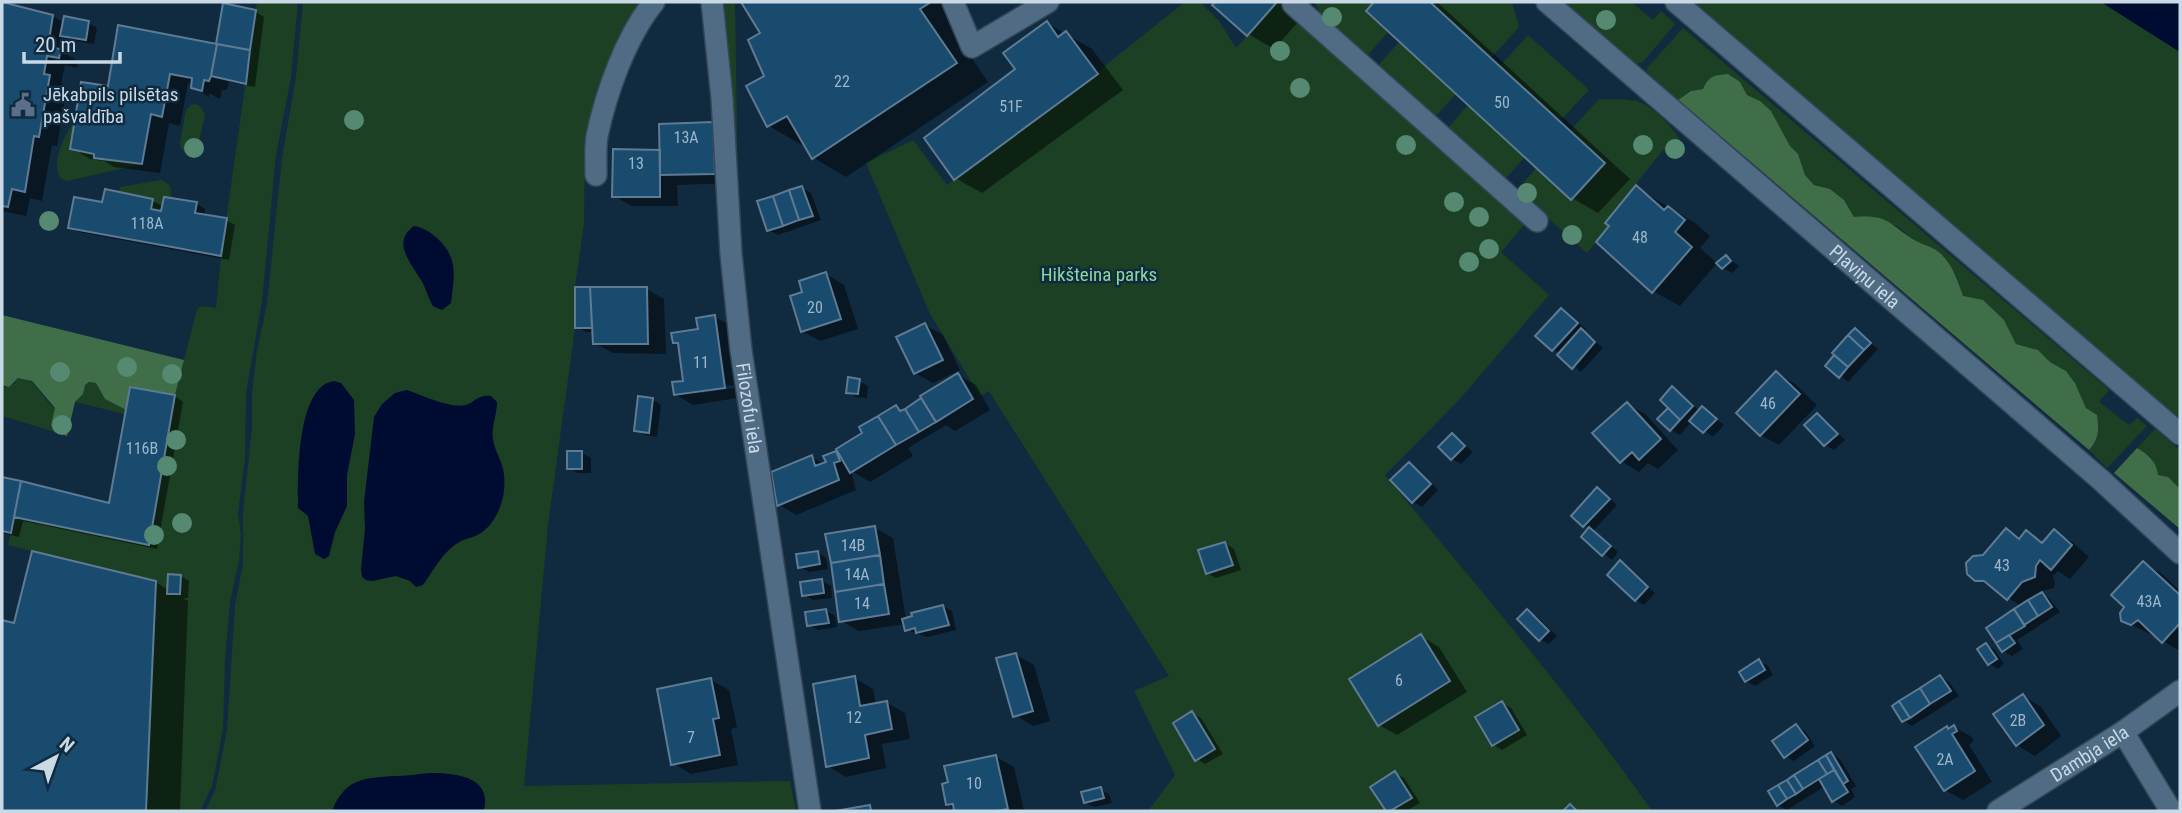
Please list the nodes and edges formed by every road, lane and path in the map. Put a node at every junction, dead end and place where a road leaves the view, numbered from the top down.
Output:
1 (654, 2) edge
2 (712, 2) edge
3 (953, 2) edge
4 (1048, 2) edge
5 (1294, 2) edge
6 (1547, 2) edge
7 (1676, 2) edge
8 (596, 175) dead end
9 (1538, 221) dead end
10 (2180, 434) edge
11 (2180, 553) edge
12 (2180, 691) edge
13 (2123, 732) junction
14 (810, 811) edge
15 (1998, 811) edge
16 (2171, 811) edge

1 - 8 street
2 - 14 street, Filozofu iela
3 - 4 street
5 - 9 street
6 - 11 street, Pļaviņu iela
7 - 10 street
12 - 13 street, Dambja iela
13 - 15 street, Dambja iela
13 - 16 street

